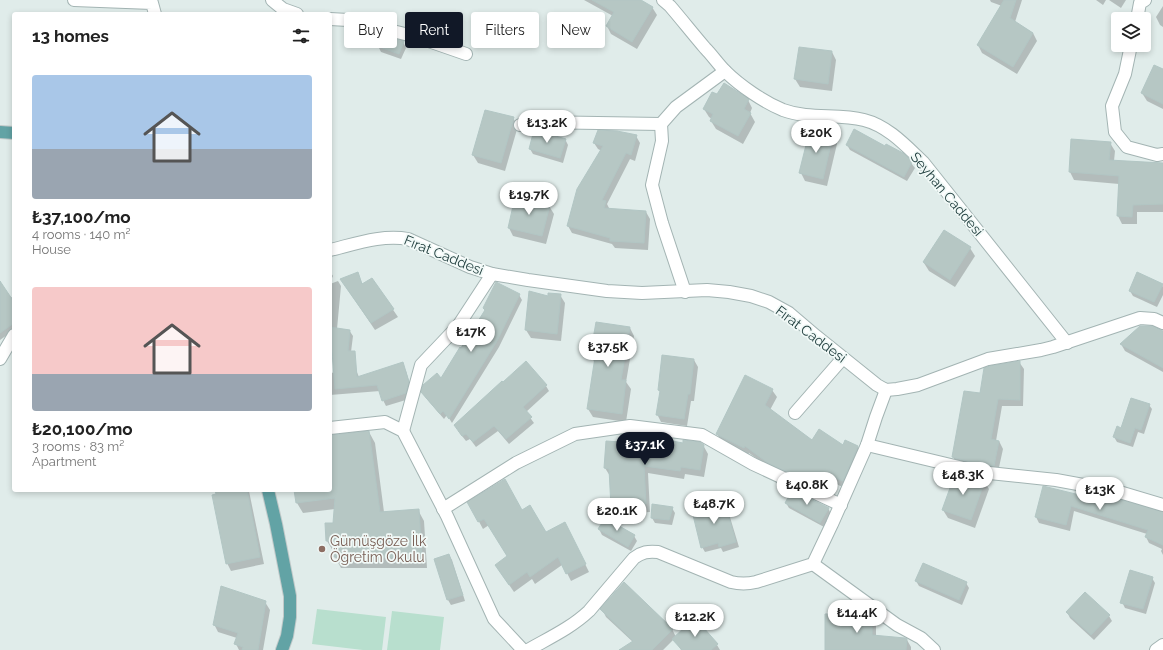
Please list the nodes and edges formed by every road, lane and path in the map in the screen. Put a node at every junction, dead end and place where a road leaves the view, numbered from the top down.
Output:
1 (74, 0) edge
2 (272, 0) edge
3 (1145, 0) edge
4 (669, 2) edge
5 (154, 12) edge
6 (291, 12) edge
7 (1138, 12) edge
8 (332, 19) edge
9 (1131, 52) edge
10 (466, 54) dead end
11 (725, 71) junction
12 (661, 124) junction
13 (520, 125) dead end
14 (0, 132) edge
15 (12, 133) edge
16 (1163, 154) edge
17 (332, 250) edge
18 (492, 274) junction
19 (685, 292) junction
20 (1163, 323) edge
21 (12, 338) edge
22 (1067, 343) junction
23 (843, 358) junction
24 (0, 359) edge
25 (886, 390) junction
26 (795, 413) dead end
27 (332, 428) edge
28 (403, 431) junction
29 (867, 445) junction
30 (268, 492) edge
31 (841, 505) junction
32 (1163, 505) edge
33 (443, 509) junction
34 (813, 564) junction
35 (920, 644) edge
36 (1163, 645) edge
37 (282, 650) edge
38 (523, 650) edge
39 (528, 650) edge
40 (934, 650) edge
41 (1156, 650) edge

1 - 5 street
2 - 6 street
3 - 7 street
4 - 11 street, Seyhan Caddesi
8 - 10 street
9 - 16 street
11 - 12 street
11 - 22 street, Seyhan Caddesi
12 - 13 street
12 - 19 street
14 - 15 main road
17 - 18 street, Fırat Caddesi
18 - 19 street, Fırat Caddesi
18 - 28 street
19 - 23 street, Fırat Caddesi
20 - 22 street
21 - 24 street
22 - 25 street
23 - 25 street, Fırat Caddesi
23 - 26 street
25 - 29 street
27 - 28 street
28 - 33 street
29 - 31 street
29 - 32 street
30 - 37 main road
31 - 33 street
31 - 34 street
33 - 38 street
34 - 35 street
34 - 39 street
35 - 40 street
36 - 41 street

